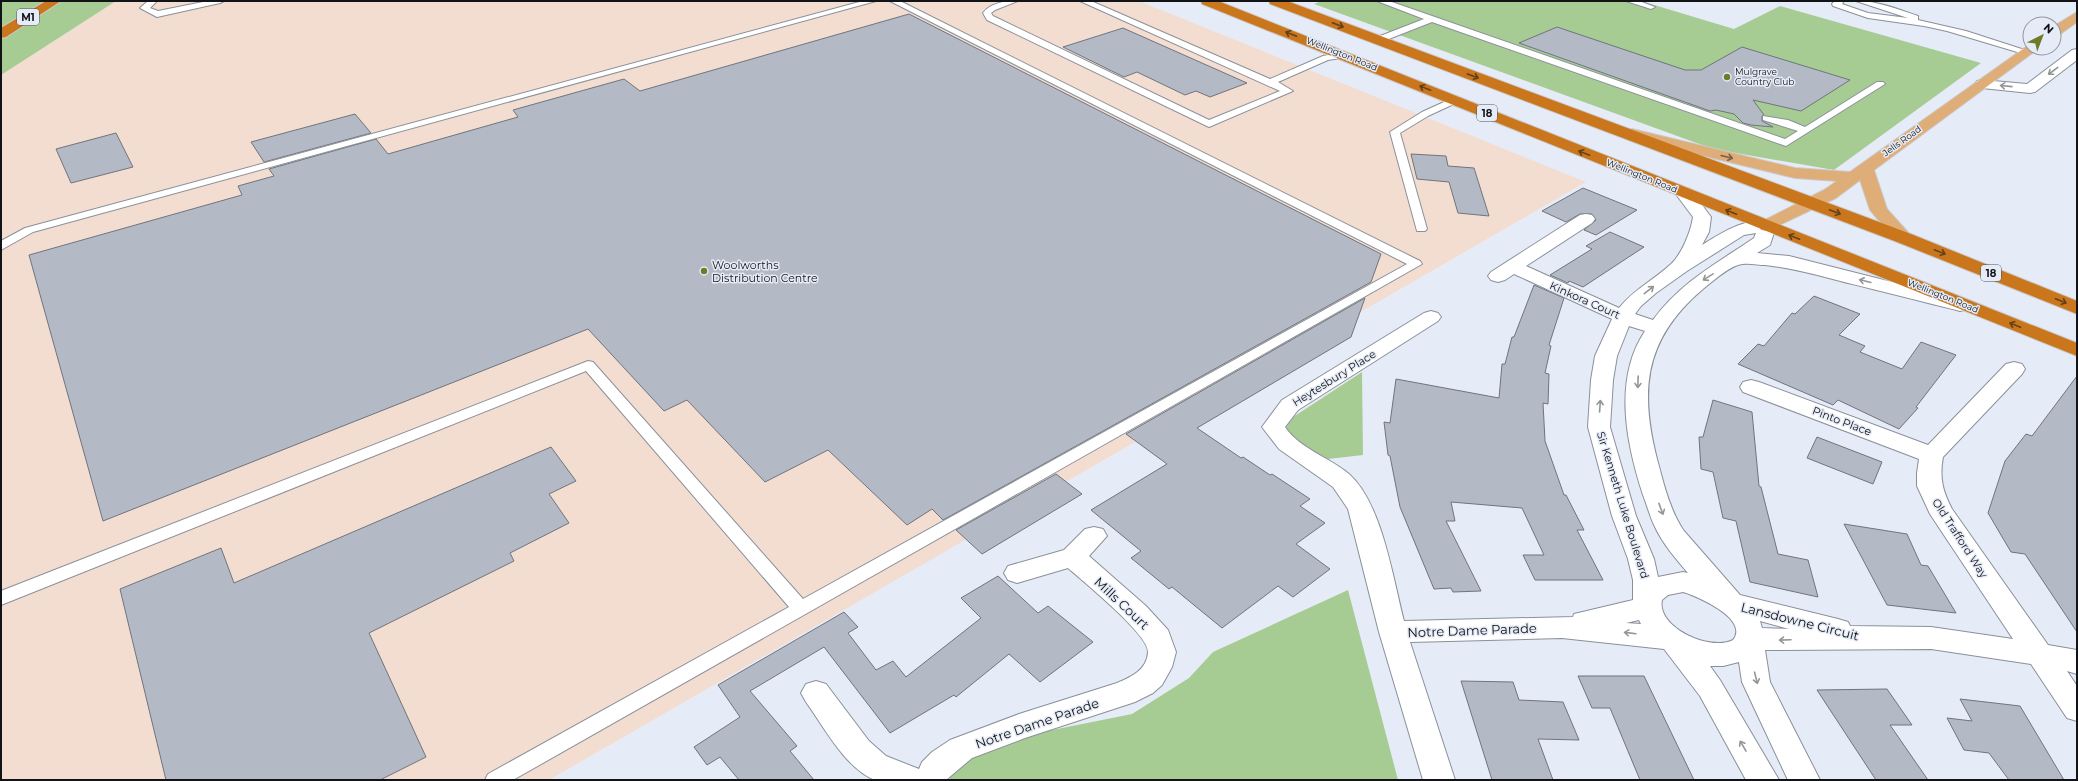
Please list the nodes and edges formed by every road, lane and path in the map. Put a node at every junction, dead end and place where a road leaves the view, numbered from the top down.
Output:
1 (55, 1) edge
2 (153, 1) edge
3 (220, 1) edge
4 (872, 1) edge
5 (894, 1) edge
6 (1014, 1) edge
7 (1084, 1) edge
8 (1207, 1) edge
9 (1275, 1) edge
10 (1381, 1) edge
11 (1630, 1) edge
12 (1840, 1) edge
13 (1860, 1) edge
14 (1651, 7) dead end
15 (2077, 16) edge
16 (1431, 19) junction
17 (1924, 24) junction
18 (2062, 26) edge
19 (1, 34) edge
20 (1378, 40) junction
21 (2022, 48) edge
22 (2077, 53) edge
23 (1344, 55) junction
24 (2022, 56) edge
25 (1270, 82) junction
26 (1880, 84) dead end
27 (1982, 84) junction
28 (1455, 100) junction
29 (1767, 118) dead end
30 (1805, 130) junction
31 (1622, 131) junction
32 (1859, 173) junction
33 (1684, 193) junction
34 (1812, 203) junction
35 (1586, 219) dead end
36 (1767, 226) junction
37 (1421, 229) dead end
38 (1904, 238) junction
39 (1, 246) edge
40 (1737, 259) junction
41 (1680, 268) junction
42 (1971, 307) junction
43 (2077, 308) edge
44 (1623, 317) junction
45 (1431, 318) dead end
46 (1658, 328) junction
47 (2077, 350) edge
48 (2014, 369) dead end
49 (1751, 387) dead end
50 (1932, 455) junction
51 (1094, 536) dead end
52 (1073, 557) junction
53 (1017, 573) dead end
54 (1, 598) edge
55 (1732, 603) junction
56 (1647, 606) junction
57 (800, 608) junction
58 (1562, 627) junction
59 (1393, 632) junction
60 (1866, 637) junction
61 (1749, 639) junction
62 (1671, 640) junction
63 (2037, 654) junction
64 (2077, 662) edge
65 (1152, 677) joint
66 (816, 693) dead end
67 (2077, 709) edge
68 (495, 780) edge
69 (910, 780) edge
70 (930, 780) edge
71 (1439, 780) edge
72 (1763, 780) edge
73 (1804, 780) edge

1 - 19 highway, M1
2 - 3 lane
4 - 39 lane
5 - 57 lane
6 - 25 lane
7 - 25 lane
23 -> 8 highway, Wellington Road / 18
9 -> 20 highway, 18
10 - 16 lane
11 - 14 lane
12 - 17 lane
13 - 17 lane
15 - 18 main road
16 - 20 lane
16 - 30 lane
17 - 21 lane
20 -> 31 highway, 18
22 -> 27 street
23 - 25 lane
28 -> 23 highway, Wellington Road / 18
24 - 27 main road, Jells Road
26 - 30 lane
27 - 32 main road, Jells Road
33 -> 28 highway, Wellington Road / 18
28 - 37 lane
29 - 30 lane
31 -> 32 main road
31 - 34 highway, 18
32 - 34 main road, Jells Road
32 - 38 main road
36 -> 33 highway, Wellington Road / 18
33 - 41 street, Sir Kenneth Luke Boulevard
34 - 36 main road, Jells Road
34 -> 38 highway, 18
35 - 44 street, Kinkora Court
36 - 40 street, Sir Kenneth Luke Boulevard
36 - 41 street, Sir Kenneth Luke Boulevard
42 -> 36 highway, Wellington Road / 18
38 -> 43 highway, 18
42 -> 40 street
40 -> 46 street, Sir Kenneth Luke Boulevard
44 -> 41 street, Sir Kenneth Luke Boulevard
47 -> 42 highway, Wellington Road / 18
44 - 46 street, Kinkora Court
56 -> 44 street, Sir Kenneth Luke Boulevard
45 - 59 street, Heytesbury Place
46 -> 55 street, Sir Kenneth Luke Boulevard
48 - 50 street
49 - 50 street, Pinto Place
50 - 63 street, Old Trafford Way
51 - 52 street
52 - 53 street
52 - 65 street, Mills Court
54 - 57 lane
55 - 56 street, Sir Kenneth Luke Boulevard
55 - 60 street, Lansdowne Circuit
55 - 61 street, Sir Kenneth Luke Boulevard
56 - 58 street, Notre Dame Parade
56 - 62 street, Sir Kenneth Luke Boulevard
57 - 68 lane
58 - 59 street, Notre Dame Parade
62 -> 58 street, Notre Dame Parade
59 - 71 street, Notre Dame Parade
60 -> 61 street, Lansdowne Circuit
60 - 63 street, Lansdowne Circuit
61 - 62 street, Sir Kenneth Luke Boulevard
61 -> 73 street, Sir Kenneth Luke Boulevard
72 -> 62 street, Sir Kenneth Luke Boulevard
63 - 64 street, Lansdowne Circuit
63 - 67 street
65 - 70 street, Notre Dame Parade
66 - 69 street

